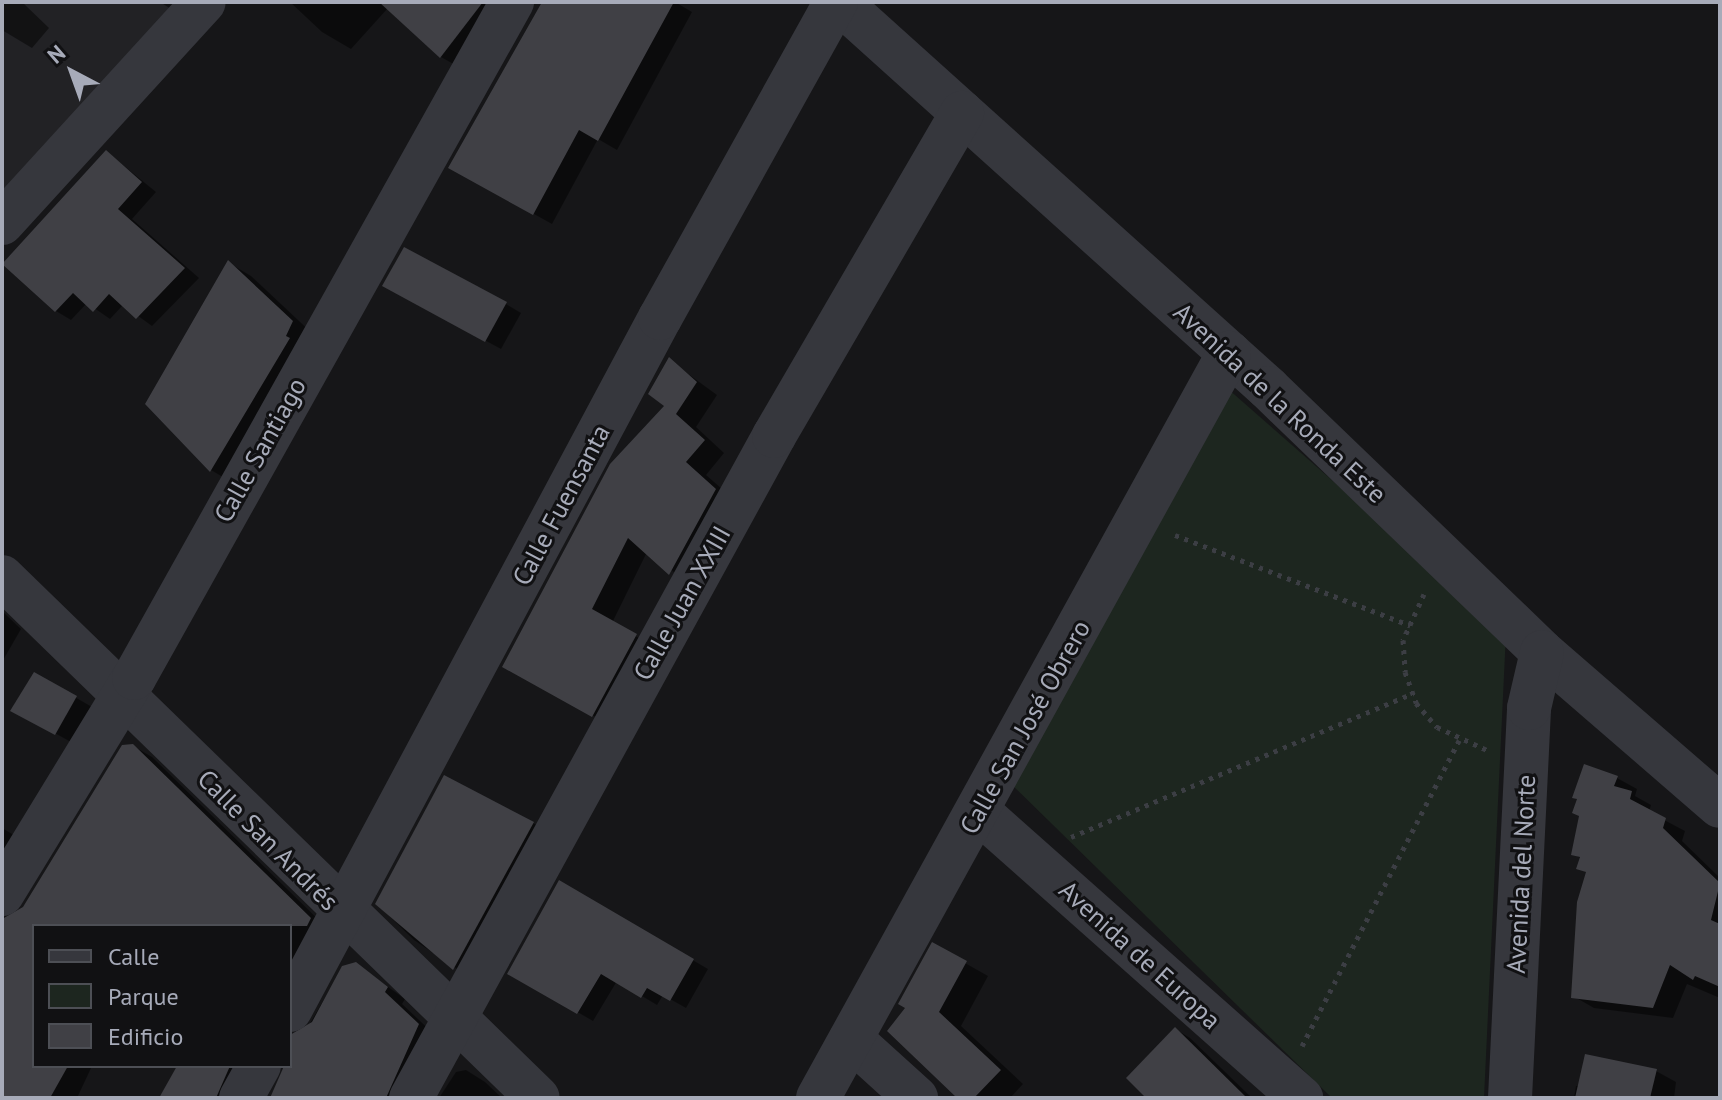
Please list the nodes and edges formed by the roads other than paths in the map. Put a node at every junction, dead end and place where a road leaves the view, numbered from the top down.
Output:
1 (204, 2) edge
2 (512, 2) edge
3 (837, 2) edge
4 (962, 113) junction
5 (2, 223) edge
6 (1229, 353) junction
7 (2, 577) edge
8 (1542, 652) junction
9 (123, 695) junction
10 (1720, 806) edge
11 (979, 812) junction
12 (2, 894) edge
13 (343, 914) junction
14 (292, 1006) edge
15 (454, 1018) junction
16 (851, 1039) junction
17 (258, 1068) edge
18 (1292, 1090) edge
19 (241, 1098) edge
20 (411, 1098) edge
21 (538, 1098) edge
22 (818, 1098) edge
23 (916, 1098) edge
24 (1510, 1098) edge

1 - 5 street
2 - 9 street, Calle Santiago
3 - 4 street, Avenida de la Ronda Este
3 - 13 street, Calle Fuensanta
4 - 6 street, Avenida de la Ronda Este
4 - 15 street, Calle Juan XXIII
6 - 8 street, Avenida de la Ronda Este
6 - 11 street, Calle San José Obrero
7 - 9 street, Calle San Andrés
8 - 10 street, Avenida de la Ronda Este
8 - 24 street, Avenida del Norte
9 - 12 street, Calle Santiago
9 - 13 street, Calle San Andrés
11 - 16 street, Calle San José Obrero
11 - 18 street, Avenida de Europa
13 - 14 street, Calle Fuensanta
13 - 15 street, Calle San Andrés
15 - 20 street, Calle Juan XXIII
15 - 21 street, Calle San Andrés
16 - 22 street, Calle San José Obrero
16 - 23 street
17 - 19 street

